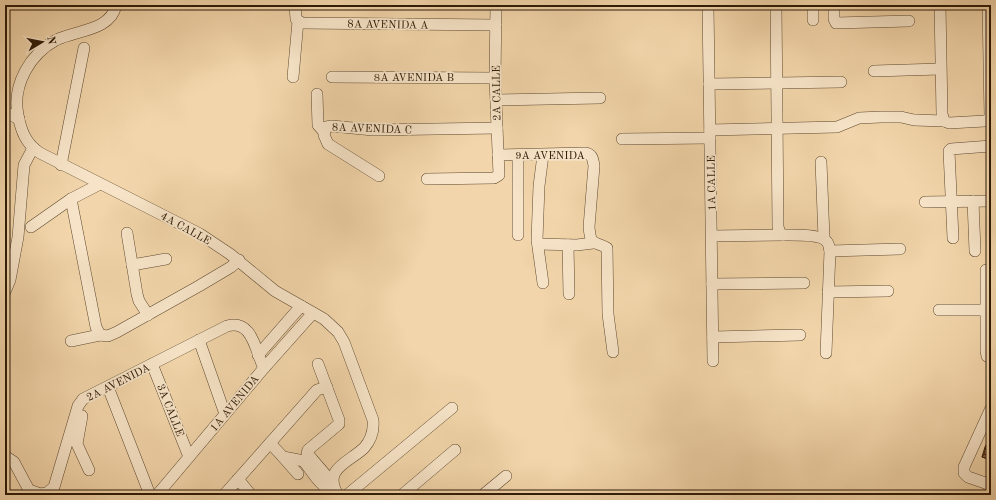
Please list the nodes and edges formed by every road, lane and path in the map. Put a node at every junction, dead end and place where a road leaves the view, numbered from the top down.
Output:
1 (116, 5) edge
2 (295, 5) edge
3 (496, 5) edge
4 (708, 5) edge
5 (776, 5) edge
6 (813, 5) edge
7 (834, 5) edge
8 (940, 5) edge
9 (988, 5) edge
10 (813, 20) dead end
11 (298, 21) junction
12 (909, 21) dead end
13 (496, 25) junction
14 (84, 48) dead end
15 (940, 69) junction
16 (874, 71) dead end
17 (293, 77) dead end
18 (332, 77) dead end
19 (495, 78) junction
20 (841, 82) dead end
21 (776, 83) junction
22 (710, 84) junction
23 (317, 94) dead end
24 (600, 98) dead end
25 (496, 100) junction
26 (5, 112) edge
27 (19, 119) junction
28 (944, 121) junction
29 (497, 128) junction
30 (776, 129) junction
31 (324, 132) junction
32 (710, 134) junction
33 (622, 139) dead end
34 (991, 146) edge
35 (33, 148) junction
36 (498, 155) junction
37 (518, 155) junction
38 (543, 155) junction
39 (821, 162) dead end
40 (61, 164) junction
41 (379, 176) dead end
42 (427, 179) dead end
43 (100, 184) junction
44 (71, 199) junction
45 (973, 201) junction
46 (991, 201) edge
47 (924, 202) dead end
48 (952, 202) junction
49 (31, 227) dead end
50 (127, 233) dead end
51 (518, 235) dead end
52 (783, 235) junction
53 (712, 236) junction
54 (824, 238) junction
55 (953, 238) dead end
56 (593, 243) junction
57 (538, 244) junction
58 (568, 245) junction
59 (900, 249) dead end
60 (830, 251) junction
61 (975, 251) dead end
62 (166, 259) dead end
63 (239, 260) junction
64 (132, 265) junction
65 (986, 270) dead end
66 (543, 283) dead end
67 (804, 283) dead end
68 (712, 284) junction
69 (888, 291) dead end
70 (5, 292) edge
71 (828, 292) junction
72 (569, 294) dead end
73 (302, 306) junction
74 (938, 310) dead end
75 (986, 310) junction
76 (314, 313) junction
77 (148, 315) junction
78 (100, 335) junction
79 (800, 335) dead end
80 (713, 337) junction
81 (198, 340) junction
82 (71, 341) dead end
83 (614, 352) dead end
84 (826, 353) dead end
85 (258, 355) junction
86 (991, 356) edge
87 (713, 361) dead end
88 (152, 364) junction
89 (318, 364) dead end
90 (264, 368) junction
91 (108, 387) junction
92 (327, 387) junction
93 (86, 398) junction
94 (452, 408) dead end
95 (991, 408) edge
96 (225, 414) junction
97 (270, 442) junction
98 (455, 450) dead end
99 (5, 456) edge
100 (189, 457) junction
101 (283, 457) junction
102 (309, 461) junction
103 (89, 470) dead end
104 (298, 474) dead end
105 (506, 476) dead end
106 (238, 479) junction
107 (332, 482) junction
108 (991, 485) edge
109 (150, 495) edge
110 (157, 495) edge
111 (224, 495) edge
112 (251, 495) edge
113 (338, 495) edge
114 (347, 495) edge
115 (402, 495) edge
116 (483, 495) edge

1 - 27 street, 4A CALLE
2 - 11 street
3 - 13 street, 2A CALLE
4 - 22 street, 1A CALLE
5 - 21 street
6 - 10 street
7 - 12 street
8 - 15 street
9 - 28 street
11 - 13 street, 8A AVENIDA A
11 - 17 street
13 - 19 street, 2A CALLE
14 - 40 street
15 - 16 street
15 - 28 street
18 - 19 street, 8A AVENIDA B
19 - 25 street, 2A CALLE
20 - 21 street
21 - 22 street
21 - 30 street
22 - 32 street, 1A CALLE
23 - 31 street
24 - 25 street
25 - 29 street, 2A CALLE
26 - 27 street
27 - 35 street, 4A CALLE
28 - 30 street
29 - 31 street, 8A AVENIDA C
29 - 36 street, 2A CALLE
30 - 32 street
30 - 52 street
31 - 41 street, 8A AVENIDA C
32 - 33 street
32 - 53 street, 1A CALLE
34 - 48 street
35 - 40 street, 4A CALLE
35 - 70 street
36 - 37 street, 9A AVENIDA
36 - 42 street, 2A CALLE
37 - 38 street, 9A AVENIDA
37 - 51 street
38 - 56 street, 9A AVENIDA
38 - 57 street
39 - 54 street
40 - 43 street, 4A CALLE
43 - 44 street
43 - 63 street, 4A CALLE
44 - 49 street
44 - 78 street
45 - 46 street
45 - 48 street
45 - 61 street
47 - 48 street
48 - 55 street
50 - 64 street
52 - 53 street
52 - 54 street
53 - 68 street, 1A CALLE
54 - 60 street
56 - 58 street
56 - 83 street
57 - 58 street
57 - 66 street
58 - 72 street
59 - 60 street
60 - 71 street
62 - 64 street
63 - 73 street, 4A CALLE
63 - 77 street
64 - 77 street
65 - 75 street
67 - 68 street
68 - 80 street, 1A CALLE
69 - 71 street
71 - 84 street
73 - 76 street, 4A CALLE
73 - 85 street
74 - 75 street
75 - 86 street
76 - 90 street, 1A AVENIDA
76 - 107 street, 4A CALLE
77 - 78 street
78 - 82 street
79 - 80 street
80 - 87 street, 1A CALLE
81 - 85 street, 2A AVENIDA
81 - 88 street, 2A AVENIDA
81 - 96 street
85 - 90 street
88 - 91 street, 2A AVENIDA
88 - 100 street, 3A CALLE
89 - 92 street
90 - 96 street, 1A AVENIDA
91 - 93 street, 2A AVENIDA
91 - 109 street
92 - 97 street
92 - 102 street
93 - 99 street, 2A AVENIDA
93 - 103 street
94 - 114 street
95 - 108 street
96 - 100 street, 1A AVENIDA
97 - 101 street
97 - 106 street
98 - 115 street
100 - 110 street, 1A AVENIDA
101 - 102 street
101 - 104 street
102 - 107 street
102 - 113 street
105 - 116 street
106 - 111 street
106 - 112 street
107 - 113 street

